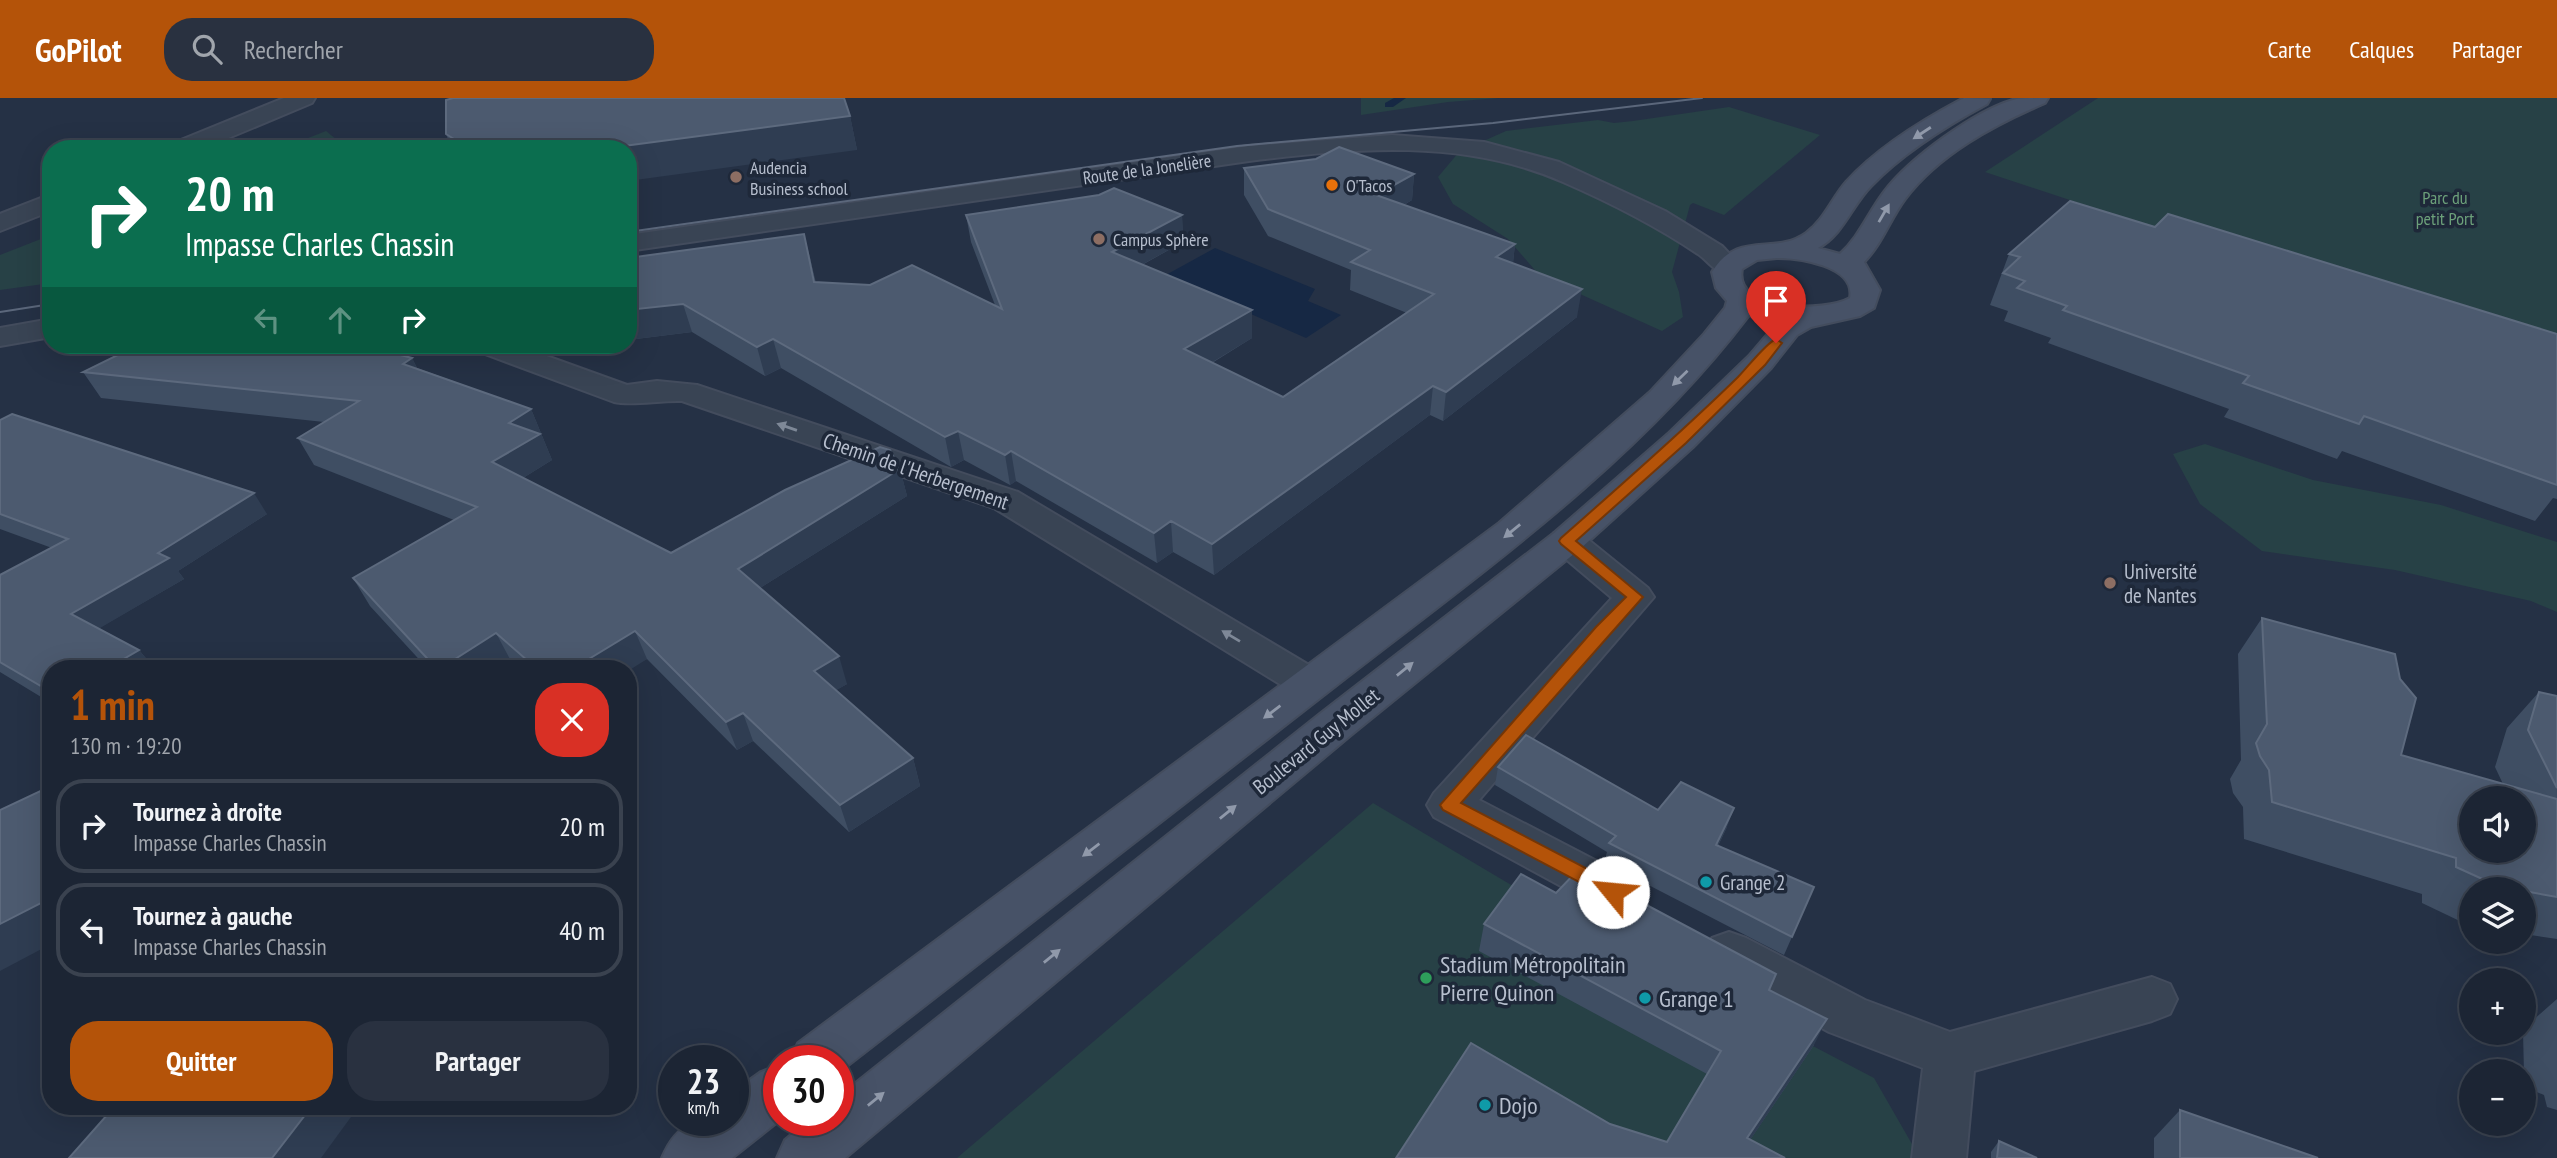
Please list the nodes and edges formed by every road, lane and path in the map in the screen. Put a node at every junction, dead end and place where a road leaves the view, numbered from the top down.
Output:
1 (304, 98) edge
2 (1981, 98) edge
3 (2037, 98) edge
4 (202, 140) edge
5 (42, 206) edge
6 (1656, 217) junction
7 (0, 223) edge
8 (637, 242) edge
9 (1778, 250) junction
10 (1850, 270) junction
11 (1733, 281) junction
12 (1817, 318) junction
13 (42, 330) edge
14 (0, 337) edge
15 (513, 354) edge
16 (1567, 541) junction
17 (1310, 684) junction
18 (2152, 999) dead end
19 (836, 1045) edge
20 (1950, 1055) junction
21 (763, 1101) edge
22 (689, 1158) edge
23 (804, 1158) edge
24 (1939, 1158) edge

1 - 4 street
2 -> 9 main road
10 -> 3 main road
5 - 7 street
6 - 8 street, Route de la Jonelière
6 - 9 street, Route de la Jonelière
6 - 11 street, Route de la Jonelière
9 - 10 main road
9 - 11 main road
10 - 12 main road
11 - 12 main road
11 -> 17 main road
12 - 16 main road, Boulevard Guy Mollet
13 - 14 street
17 -> 15 street, Chemin de l'Herbergement
16 - 20 street
23 -> 16 main road, Boulevard Guy Mollet
17 -> 19 main road
18 - 20 street
20 - 24 street
21 - 22 main road

